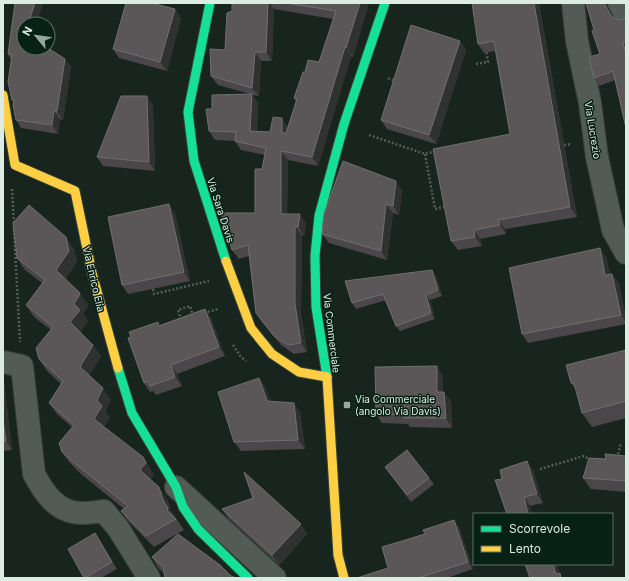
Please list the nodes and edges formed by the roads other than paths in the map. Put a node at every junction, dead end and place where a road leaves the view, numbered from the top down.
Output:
1 (210, 3) edge
2 (385, 3) edge
3 (573, 3) edge
4 (619, 3) edge
5 (626, 15) edge
6 (3, 96) edge
7 (626, 253) edge
8 (12, 364) edge
9 (326, 377) junction
10 (176, 487) junction
11 (149, 578) edge
12 (248, 578) edge
13 (275, 578) edge
14 (344, 578) edge

1 - 9 street, Via Sara Davis
2 - 9 street, Via Commerciale
3 - 7 street, Via Lucrezio
4 - 5 street
6 - 10 street, Via Enrico Elia
8 - 11 street
9 - 14 street, Via Commerciale
10 - 12 street, Via Enrico Elia
10 - 13 street, Via Enrico Elia

